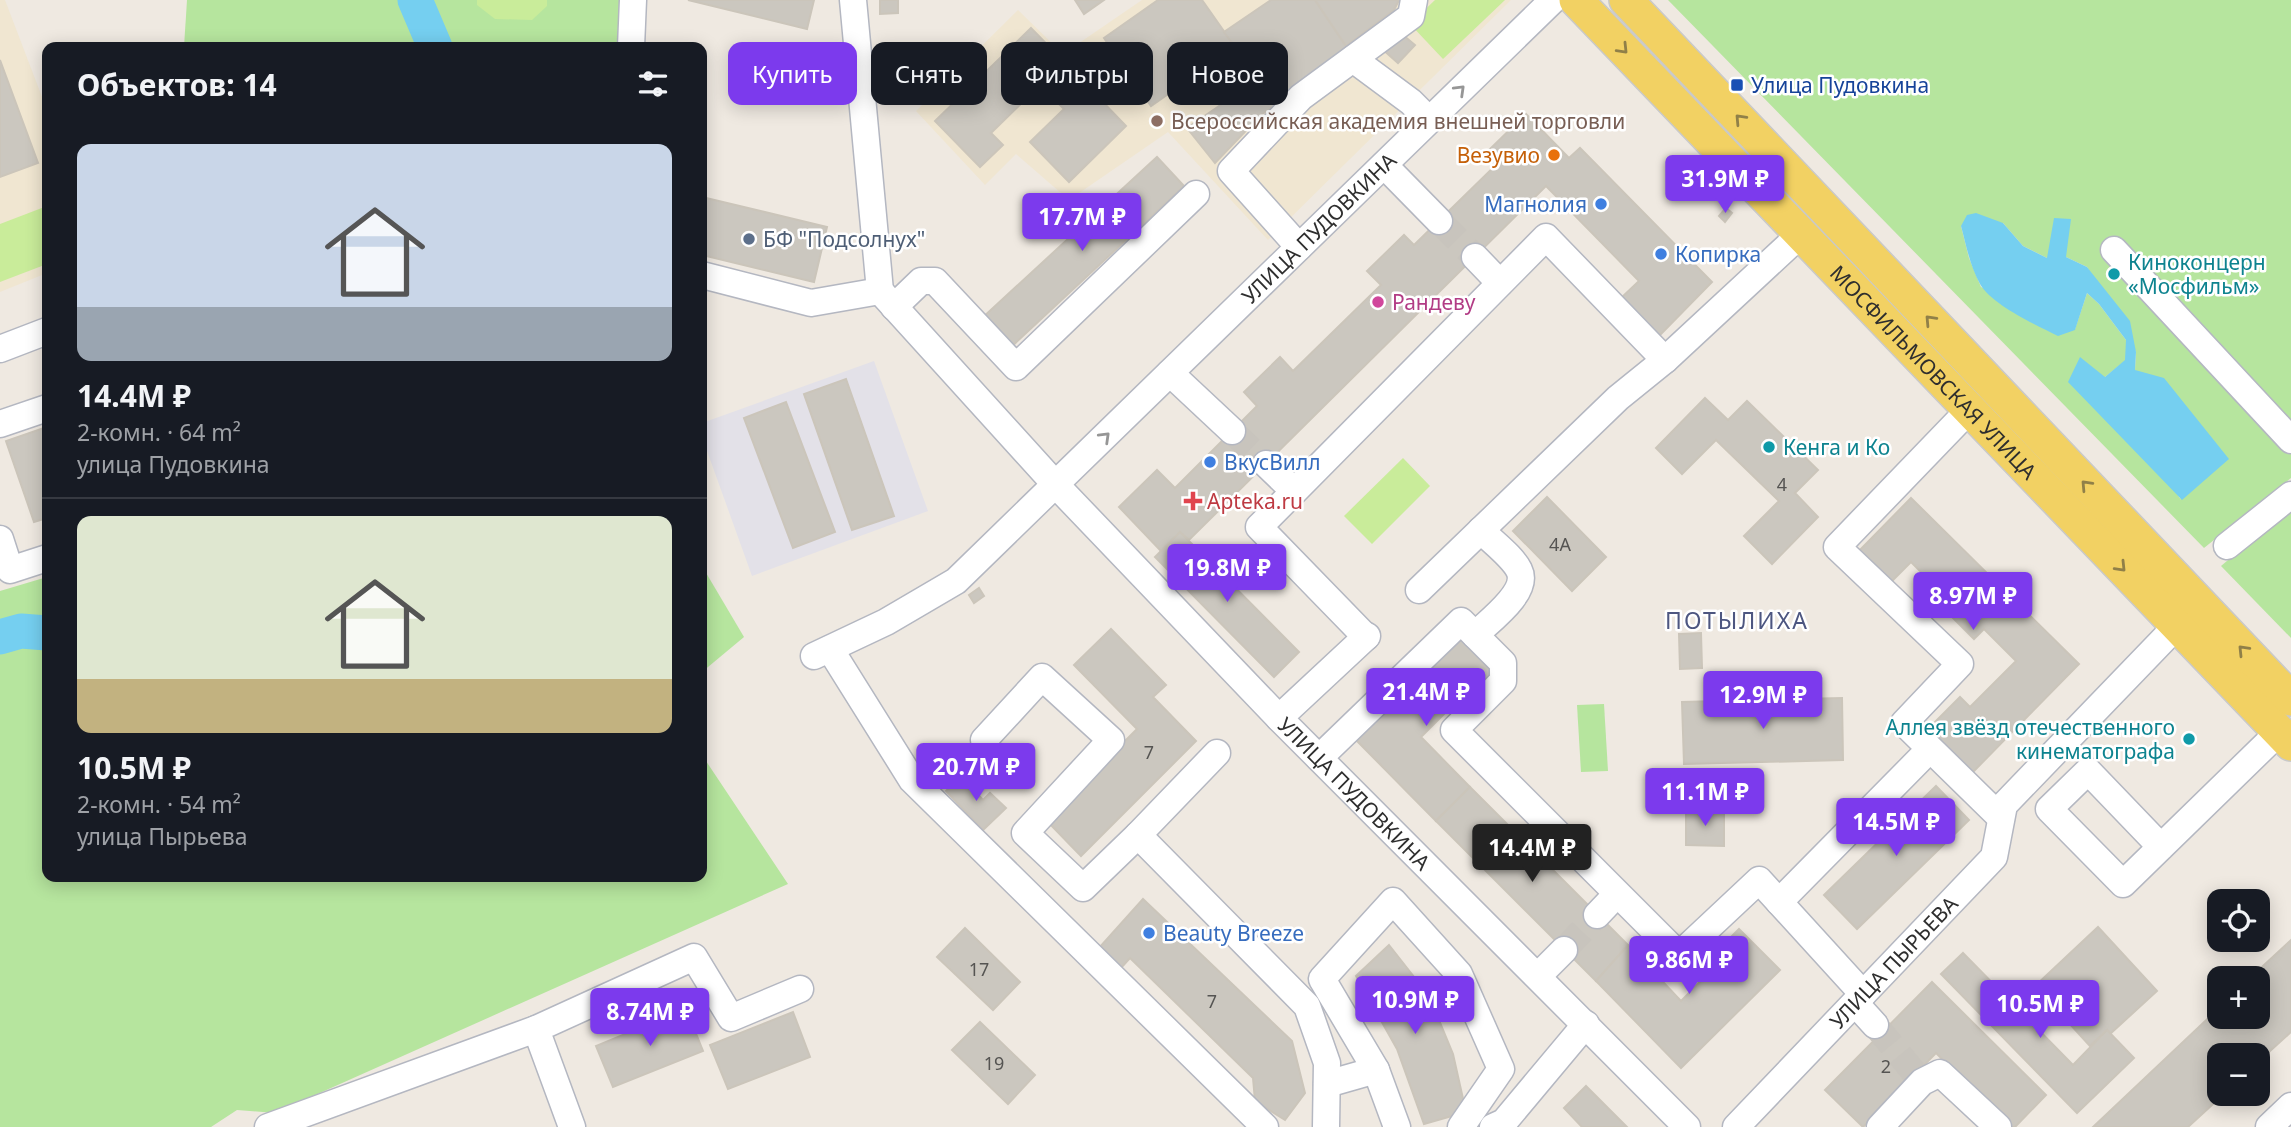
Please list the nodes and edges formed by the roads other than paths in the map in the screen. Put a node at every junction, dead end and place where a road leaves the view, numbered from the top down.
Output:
1 (633, 0) edge
2 (853, 0) edge
3 (1414, 0) edge
4 (1553, 0) edge
5 (1576, 0) edge
6 (1626, 0) edge
7 (631, 42) edge
8 (1353, 59) junction
9 (1429, 120) junction
10 (1384, 165) junction
11 (1196, 194) dead end
12 (1439, 221) tunnel mouth
13 (1802, 233) junction
14 (1299, 247) junction
15 (2114, 250) dead end
16 (1475, 257) tunnel mouth
17 (707, 276) edge
18 (1500, 283) junction
19 (887, 299) junction
20 (42, 333) edge
21 (0, 349) edge
22 (1665, 360) junction
23 (1170, 373) junction
24 (1970, 409) junction
25 (42, 410) edge
26 (0, 424) edge
27 (1232, 432) tunnel mouth
28 (2291, 440) edge
29 (1266, 464) tunnel mouth
30 (1056, 485) junction
31 (1294, 491) junction
32 (2291, 495) edge
33 (1481, 530) junction
34 (0, 538) edge
35 (2227, 546) dead end
36 (42, 560) edge
37 (1419, 590) dead end
38 (2187, 614) junction
39 (1475, 635) junction
40 (2291, 699) edge
41 (1279, 718) junction
42 (2285, 738) edge
43 (984, 740) dead end
44 (1930, 749) junction
45 (1217, 753) dead end
46 (1319, 758) junction
47 (2001, 818) junction
48 (1138, 835) junction
49 (2161, 847) dead end
50 (1617, 894) junction
51 (1779, 902) junction
52 (1597, 915) tunnel mouth
53 (1564, 950) tunnel mouth
54 (1538, 976) junction
55 (800, 989) dead end
56 (1859, 998) junction
57 (1586, 1024) junction
58 (1875, 1025) tunnel mouth
59 (536, 1028) junction
60 (1376, 1070) junction
61 (1326, 1084) junction
62 (2291, 1106) edge
63 (268, 1127) edge
64 (572, 1127) edge
65 (1265, 1127) edge
66 (1326, 1127) edge
67 (1397, 1127) edge
68 (1461, 1127) edge
69 (1493, 1127) edge
70 (1687, 1127) edge
71 (1736, 1127) edge
72 (1880, 1127) edge
73 (1997, 1127) edge
74 (2269, 1127) edge

1 - 7 street
2 - 19 street
3 - 8 street
9 -> 4 street, УЛИЦА ПУДОВКИНА
5 -> 13 main road, МОСФИЛЬМОВСКАЯ УЛИЦА
38 -> 6 main road, МОСФИЛЬМОВСКАЯ УЛИЦА
8 - 9 street
8 - 14 street
9 - 10 street, УЛИЦА ПУДОВКИНА
10 - 12 street
10 - 14 street, УЛИЦА ПУДОВКИНА
11 - 19 street
13 - 22 street
13 - 24 main road, МОСФИЛЬМОВСКАЯ УЛИЦА
14 - 23 street, УЛИЦА ПУДОВКИНА
15 - 28 street
16 - 18 street
17 - 19 street
18 - 22 street
18 - 31 street
19 - 30 street, УЛИЦА ПУДОВКИНА
20 - 21 street
22 - 33 street
23 - 27 street
30 -> 23 street, УЛИЦА ПУДОВКИНА
24 -> 38 main road, МОСФИЛЬМОВСКАЯ УЛИЦА
24 - 44 street
25 - 26 street
29 - 31 street
30 - 41 street, УЛИЦА ПУДОВКИНА
30 - 65 street
31 - 41 street
32 - 35 street
33 - 37 street
33 - 39 street
34 - 36 street
40 -> 38 main road, МОСФИЛЬМОВСКАЯ УЛИЦА
38 - 42 main road, МОСФИЛЬМОВСКАЯ УЛИЦА
38 - 47 street, УЛИЦА ПЫРЬЕВА
39 - 46 street
39 - 50 street
41 - 46 street, УЛИЦА ПУДОВКИНА
42 - 49 street
43 - 48 street
44 - 47 street
44 - 51 street
45 - 48 street
46 - 54 street, УЛИЦА ПУДОВКИНА
47 - 56 street, УЛИЦА ПЫРЬЕВА
48 - 61 street
50 - 51 street
50 - 52 street
51 - 56 street
53 - 54 street
54 - 57 street, УЛИЦА ПУДОВКИНА
55 - 59 street
56 - 58 street
56 - 71 street, УЛИЦА ПЫРЬЕВА
57 - 69 street
57 - 70 street, УЛИЦА ПУДОВКИНА
59 - 63 street
59 - 64 street
60 - 61 street
60 - 67 street
60 - 68 street
61 - 66 street
62 - 74 street
72 - 73 street

